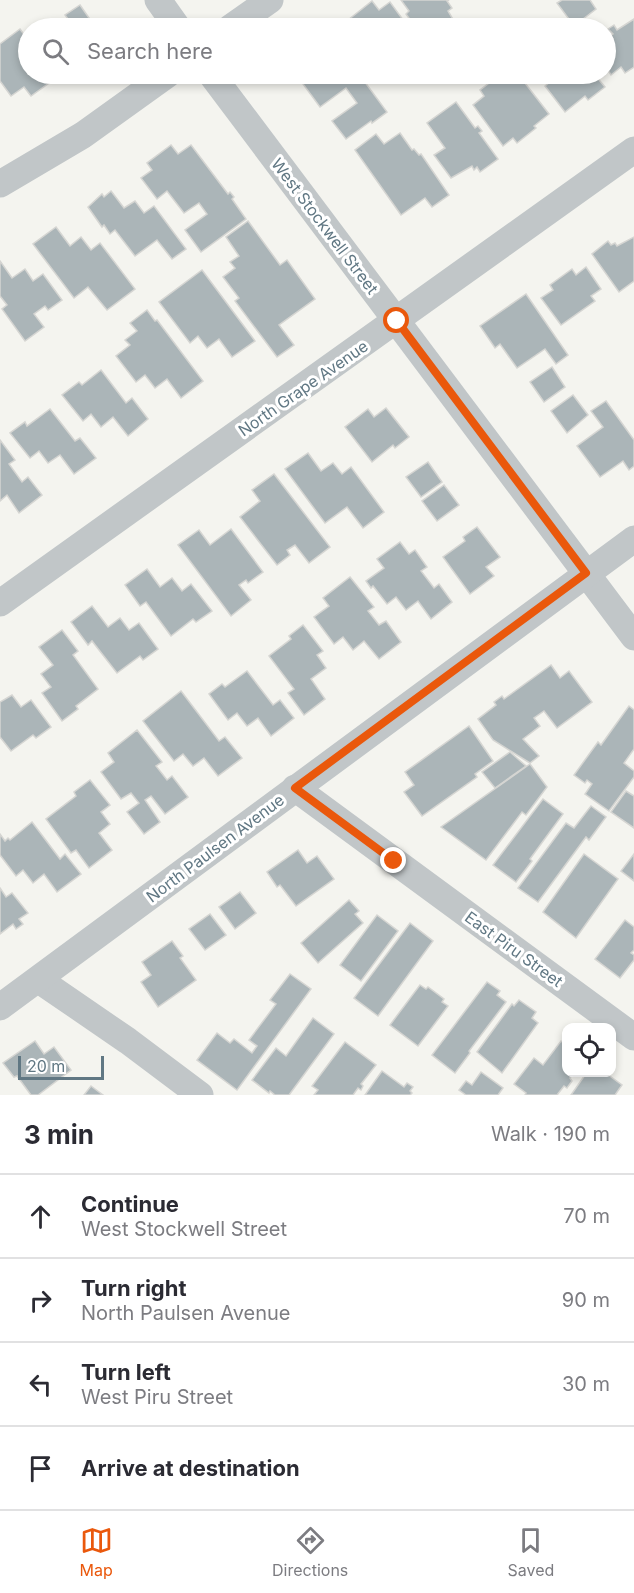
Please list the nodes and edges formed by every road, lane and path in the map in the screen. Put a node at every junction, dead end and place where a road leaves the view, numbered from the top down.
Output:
1 (158, 0) edge
2 (270, 0) edge
3 (171, 18) edge
4 (244, 18) edge
5 (154, 84) edge
6 (219, 84) edge
7 (634, 150) edge
8 (0, 184) edge
9 (397, 321) junction
10 (634, 539) edge
11 (586, 573) junction
12 (0, 603) edge
13 (634, 638) edge
14 (295, 788) junction
15 (39, 980) junction
16 (0, 1007) edge
17 (634, 1037) edge
18 (200, 1095) edge

1 - 3 street
2 - 4 street
5 - 8 street
6 - 9 street, West Stockwell Street
7 - 9 street, North Grape Avenue
9 - 11 street, West Stockwell Street
9 - 12 street, North Grape Avenue
10 - 11 street, North Paulsen Avenue
11 - 13 street, West Stockwell Street
11 - 14 street, North Paulsen Avenue
14 - 15 street, North Paulsen Avenue
14 - 17 street, East Piru Street
15 - 16 street, North Paulsen Avenue
15 - 18 street

